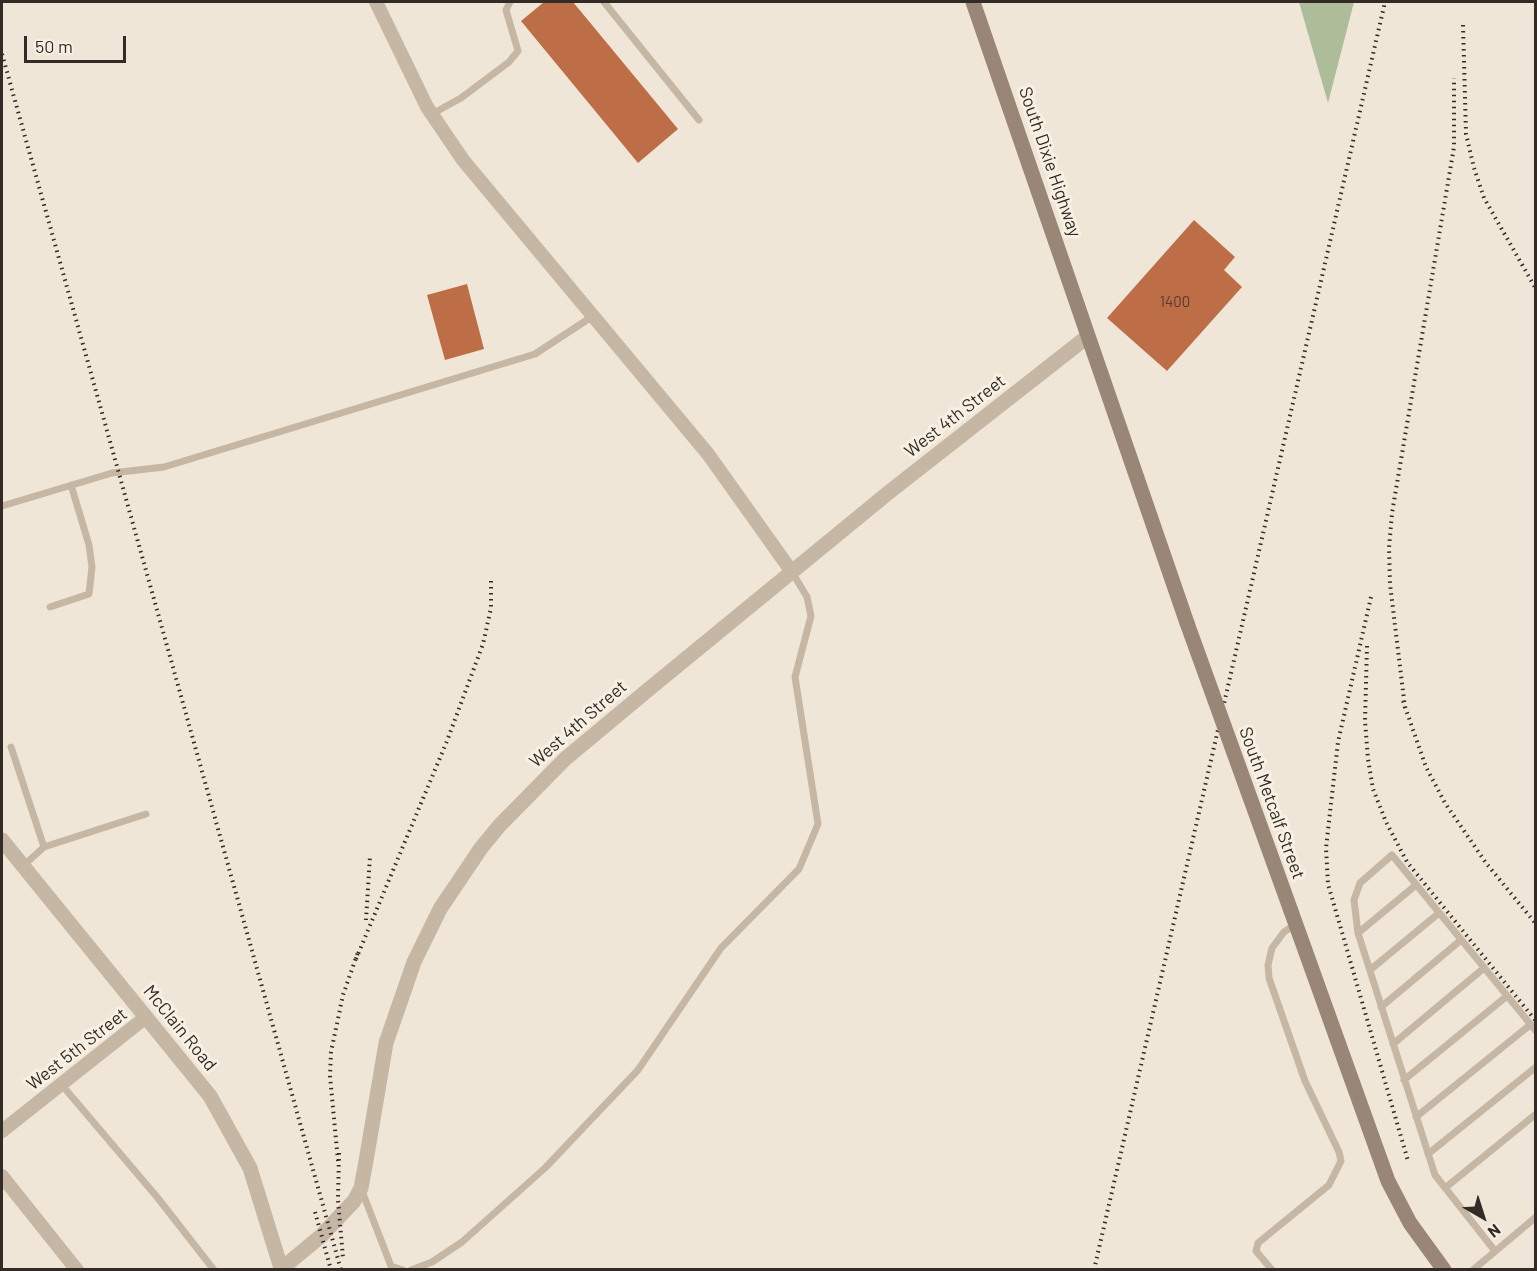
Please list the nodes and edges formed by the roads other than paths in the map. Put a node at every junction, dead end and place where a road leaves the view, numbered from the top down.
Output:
1 (376, 2) edge
2 (510, 2) edge
3 (604, 2) edge
4 (973, 2) edge
5 (432, 114) junction
6 (699, 120) dead end
7 (593, 316) junction
8 (1087, 337) junction
9 (71, 485) junction
10 (2, 495) edge
11 (4, 505) edge
12 (792, 572) junction
13 (50, 607) dead end
14 (11, 747) dead end
15 (146, 814) dead end
16 (2, 840) edge
17 (44, 847) junction
18 (23, 866) junction
19 (1416, 885) junction
20 (1439, 913) junction
21 (1293, 917) junction
22 (1358, 933) junction
23 (1461, 940) junction
24 (1484, 968) junction
25 (1370, 970) junction
26 (1507, 996) junction
27 (1381, 1007) junction
28 (146, 1017) junction
29 (1533, 1028) edge
30 (1393, 1044) junction
31 (1536, 1066) edge
32 (1404, 1080) junction
33 (61, 1084) junction
34 (1536, 1114) edge
35 (1416, 1117) junction
36 (2, 1131) edge
37 (1428, 1154) junction
38 (2, 1176) edge
39 (361, 1188) junction
40 (1445, 1188) junction
41 (1536, 1217) edge
42 (1495, 1251) junction
43 (77, 1269) edge
44 (214, 1269) edge
45 (280, 1269) edge
46 (403, 1269) edge
47 (411, 1269) edge
48 (1272, 1269) edge
49 (1444, 1269) edge
50 (1473, 1269) edge

1 - 5 street
2 - 5 lane
3 - 6 lane
4 - 8 main road, South Dixie Highway
5 - 7 street
7 - 9 lane
7 - 12 street
8 - 12 street, West 4th Street
8 - 21 main road, South Metcalf Street, bridge
9 - 11 lane
9 - 13 lane
10 - 11 lane
12 - 39 street, West 4th Street
12 - 47 lane
14 - 17 lane
15 - 17 lane
16 - 18 street, McClain Road
17 - 18 lane
18 - 28 street, McClain Road
19 - 20 lane
19 - 22 lane
19 - 22 lane
20 - 23 lane
20 - 25 lane
21 - 48 lane
21 - 49 main road, South Metcalf Street
22 - 25 lane
23 - 24 lane
23 - 27 lane
24 - 26 lane
24 - 30 lane
25 - 27 lane
26 - 29 lane
26 - 32 lane
27 - 30 lane
28 - 33 street, West 5th Street
28 - 45 street, McClain Road
29 - 35 lane
30 - 32 lane
31 - 37 lane
32 - 35 lane
33 - 36 street, West 5th Street
33 - 44 lane
34 - 40 lane
35 - 37 lane
37 - 40 lane
38 - 43 street
39 - 45 street, West 4th Street
39 - 46 lane
40 - 42 lane
41 - 42 lane
42 - 50 lane

